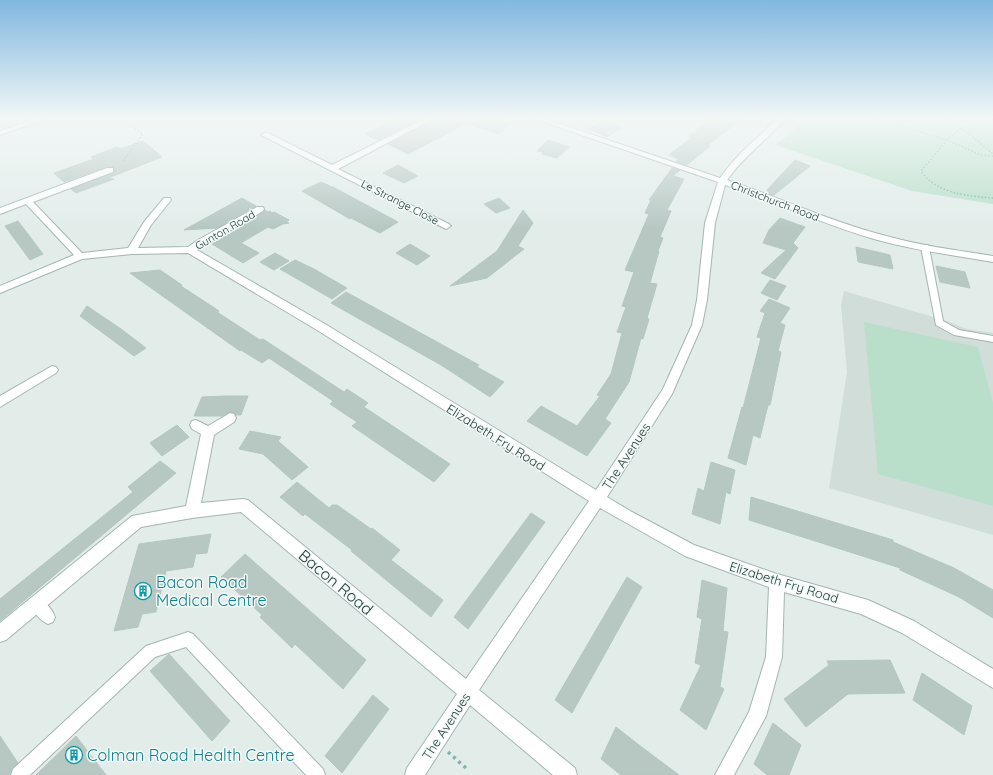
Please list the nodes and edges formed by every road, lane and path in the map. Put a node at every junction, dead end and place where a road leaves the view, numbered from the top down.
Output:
1 (127, 155) edge
2 (307, 155) edge
3 (358, 155) edge
4 (645, 155) edge
5 (743, 155) edge
6 (934, 155) edge
7 (123, 161) dead end
8 (333, 168) junction
9 (110, 170) dead end
10 (722, 181) junction
11 (993, 198) edge
12 (166, 200) dead end
13 (28, 201) junction
14 (260, 209) dead end
15 (0, 211) edge
16 (446, 226) dead end
17 (925, 248) junction
18 (190, 250) junction
19 (132, 251) junction
20 (80, 256) junction
21 (993, 259) edge
22 (0, 290) edge
23 (993, 339) edge
24 (52, 370) dead end
25 (0, 402) edge
26 (230, 418) dead end
27 (196, 425) dead end
28 (208, 432) junction
29 (598, 499) junction
30 (192, 511) junction
31 (777, 582) junction
32 (37, 604) junction
33 (48, 617) dead end
34 (0, 634) edge
35 (993, 679) edge
36 (468, 692) junction
37 (436, 741) junction
38 (467, 769) dead end
39 (19, 775) edge
40 (317, 775) edge
41 (414, 775) edge
42 (568, 775) edge
43 (724, 775) edge

1 - 7 path
2 - 8 street, Le Strange Close
3 - 8 street
4 - 10 street, Christchurch Road
5 - 10 street, The Avenues
6 - 11 path
8 - 16 street, Le Strange Close
9 - 13 street
10 - 17 street, Christchurch Road
10 - 29 street, The Avenues
12 - 19 street
13 - 15 street
13 - 20 street
14 - 18 street, Gunton Road
17 - 21 street, Christchurch Road
17 - 23 lane
18 - 19 street
18 - 29 street, Elizabeth Fry Road
19 - 20 street
20 - 22 street
24 - 25 street
26 - 28 street
27 - 28 street
28 - 30 street
29 - 31 street, Elizabeth Fry Road
29 - 36 street, The Avenues
30 - 32 street, Bacon Road
30 - 36 street, Bacon Road
31 - 35 street, Elizabeth Fry Road
31 - 43 street
32 - 33 lane
32 - 34 street, Bacon Road
36 - 37 street, The Avenues
36 - 42 street, Bacon Road
37 - 38 path
37 - 41 street, The Avenues
39 - 40 lane

